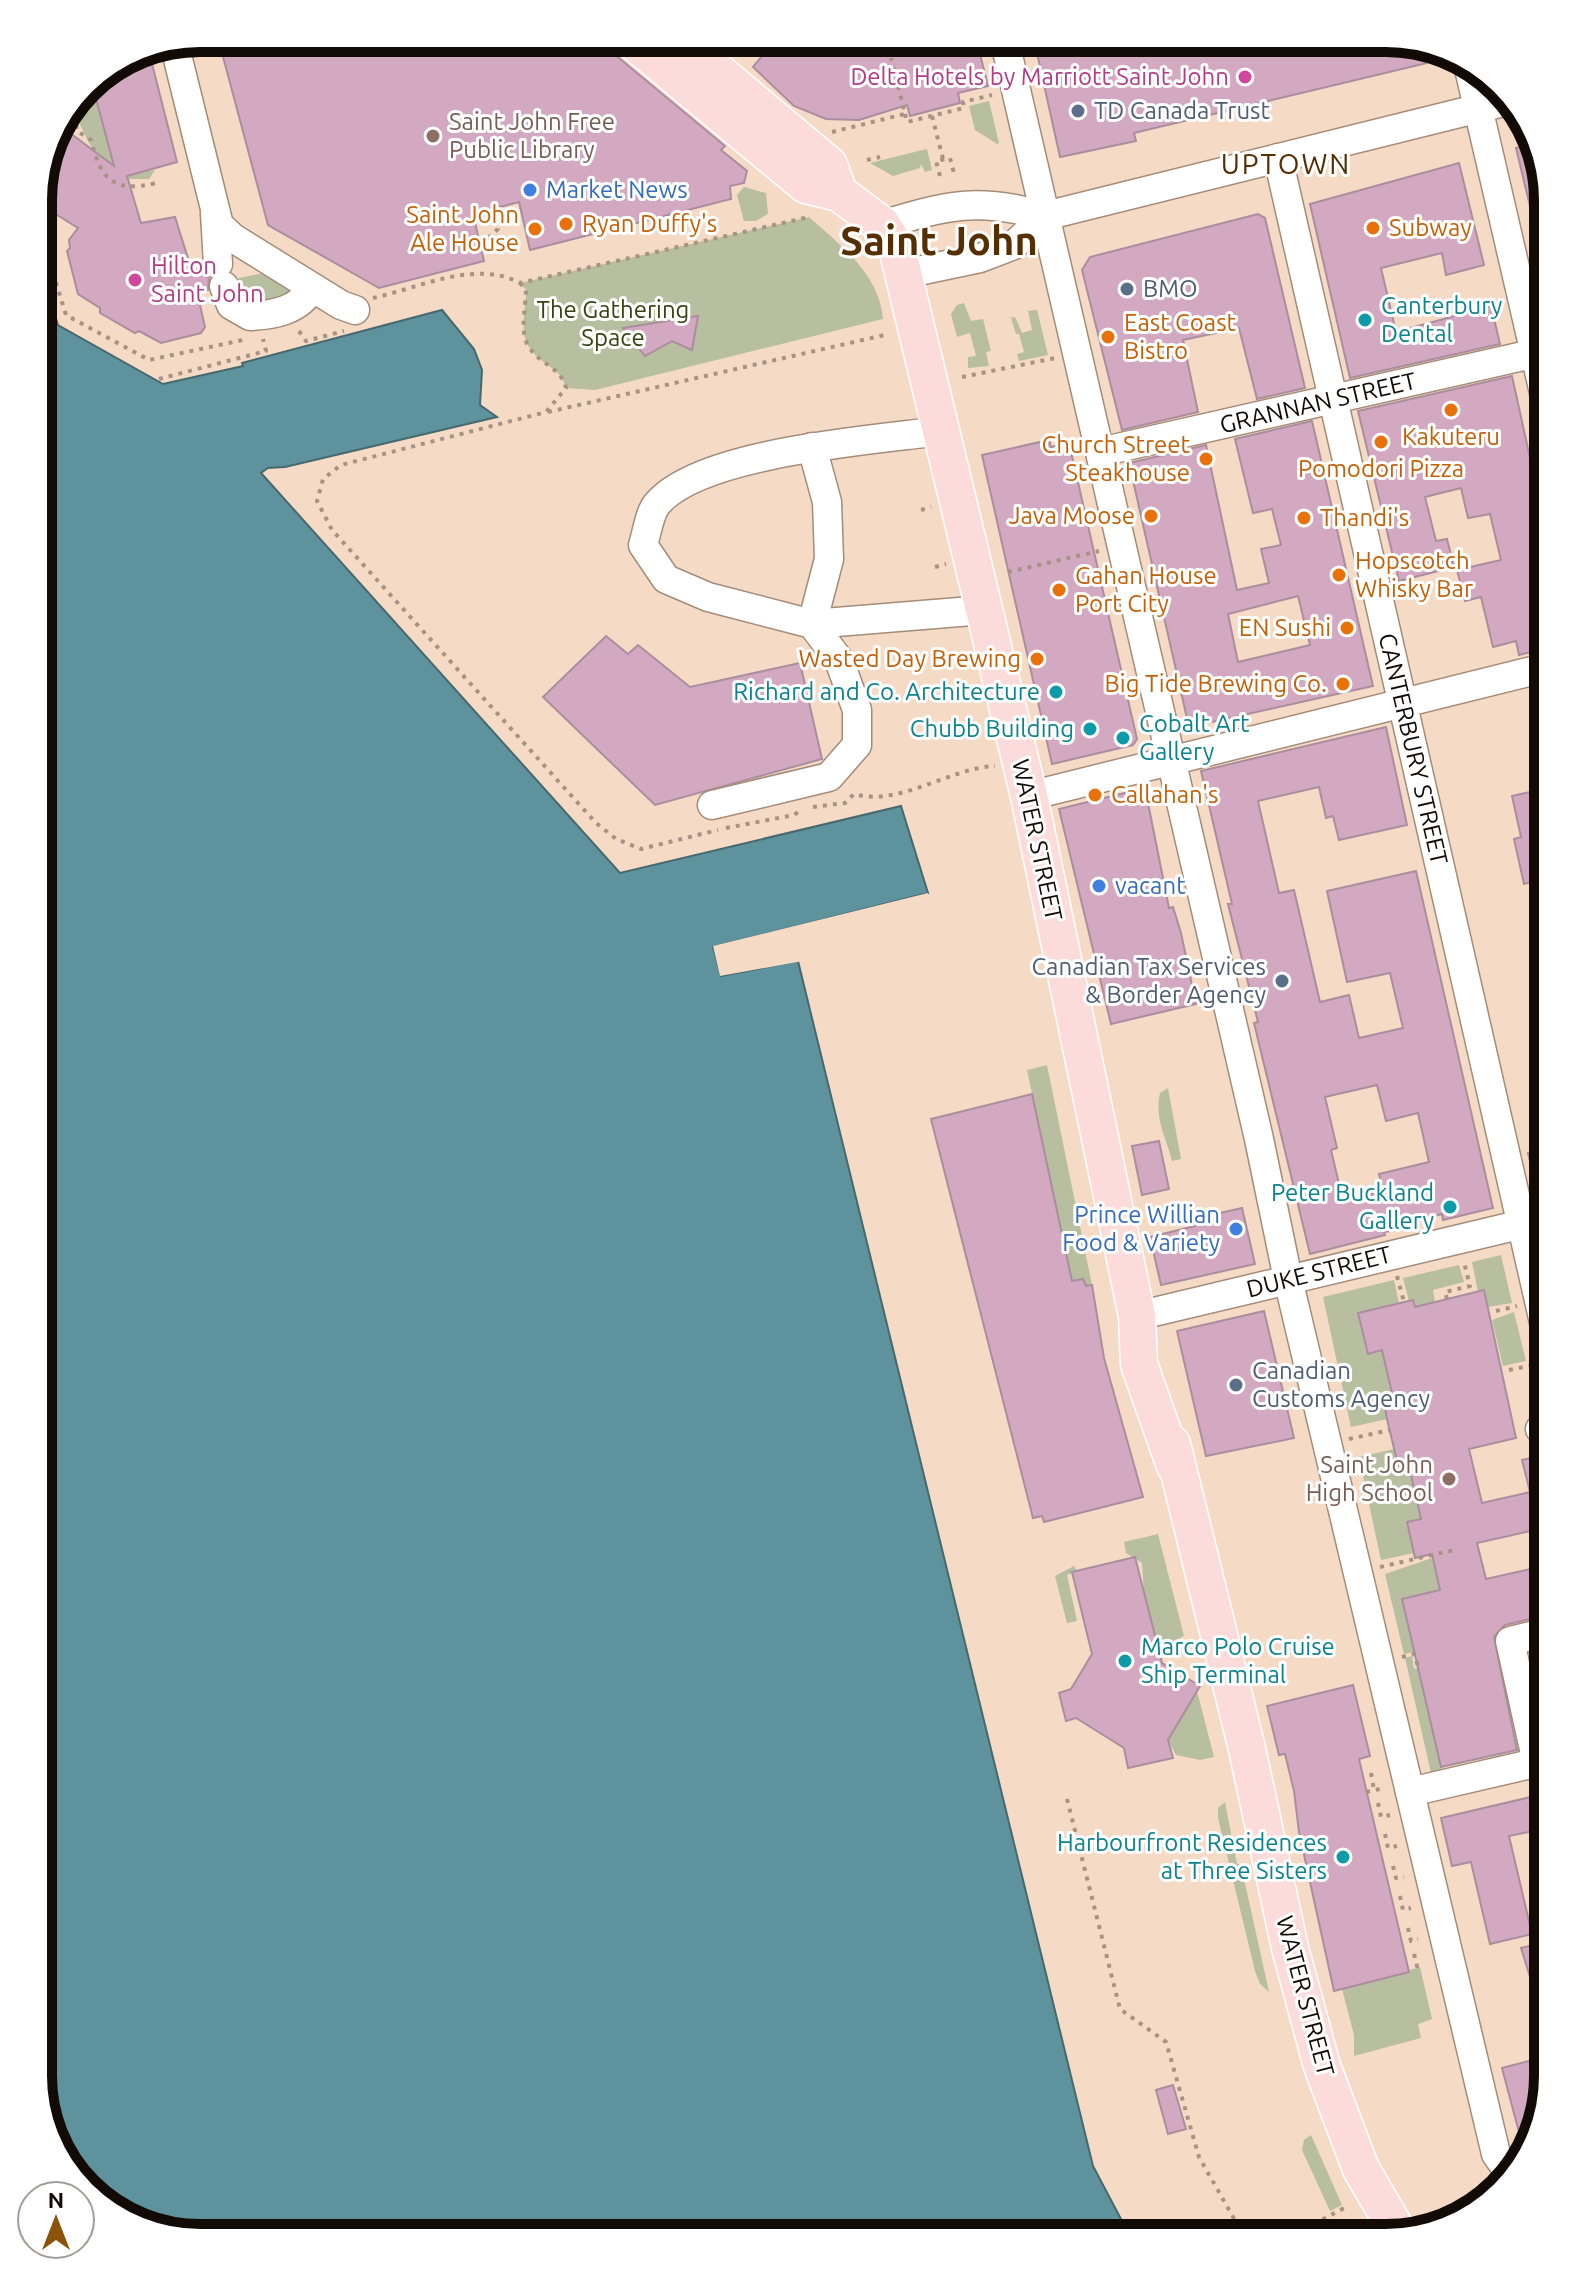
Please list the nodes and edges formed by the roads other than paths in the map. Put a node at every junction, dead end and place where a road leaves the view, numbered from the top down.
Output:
1 (646, 52) edge
2 (695, 52) edge
3 (1007, 52) edge
4 (177, 54) edge
5 (1472, 80) edge
6 (1498, 103) edge
7 (1478, 108) junction
8 (1278, 158) junction
9 (839, 193) junction
10 (215, 214) junction
11 (1045, 216) junction
12 (882, 225) junction
13 (904, 274) junction
14 (1534, 345) edge
15 (1534, 353) edge
16 (1333, 399) junction
17 (941, 431) junction
18 (812, 447) junction
19 (1100, 452) junction
20 (984, 610) junction
21 (812, 624) junction
22 (1534, 670) edge
23 (1403, 703) junction
24 (1171, 761) junction
25 (1029, 796) junction
26 (712, 805) dead end
27 (1534, 1217) edge
28 (1534, 1221) edge
29 (1288, 1279) junction
30 (1137, 1316) junction
31 (1534, 1635) edge
32 (1534, 1728) edge
33 (1534, 1763) edge
34 (1397, 1790) junction
35 (1504, 2165) edge
36 (1393, 2224) edge

1 - 9 main road
2 - 9 main road
3 - 11 street
4 - 10 street
5 - 7 street
6 - 7 street
7 - 8 street
7 - 14 street
8 - 11 street
8 - 16 street, CANTERBURY STREET
9 - 12 main road
10 - 10 street
11 - 12 street
11 - 13 street
11 - 19 street
12 - 13 main road, WATER STREET
13 - 17 main road, WATER STREET
15 - 16 street, GRANNAN STREET
16 - 19 street, GRANNAN STREET
16 - 23 street, CANTERBURY STREET
17 - 18 street
17 - 20 main road, WATER STREET
18 - 21 street
18 - 21 street
19 - 24 street
20 - 21 street
20 - 25 main road, WATER STREET
21 - 26 street
22 - 23 street
23 - 24 street
23 - 27 street, CANTERBURY STREET
24 - 25 street
24 - 29 street
25 - 30 main road, WATER STREET
28 - 29 street, DUKE STREET
29 - 30 street, DUKE STREET
29 - 34 street
30 - 36 main road, WATER STREET
31 - 32 street
33 - 34 street
34 - 35 street

